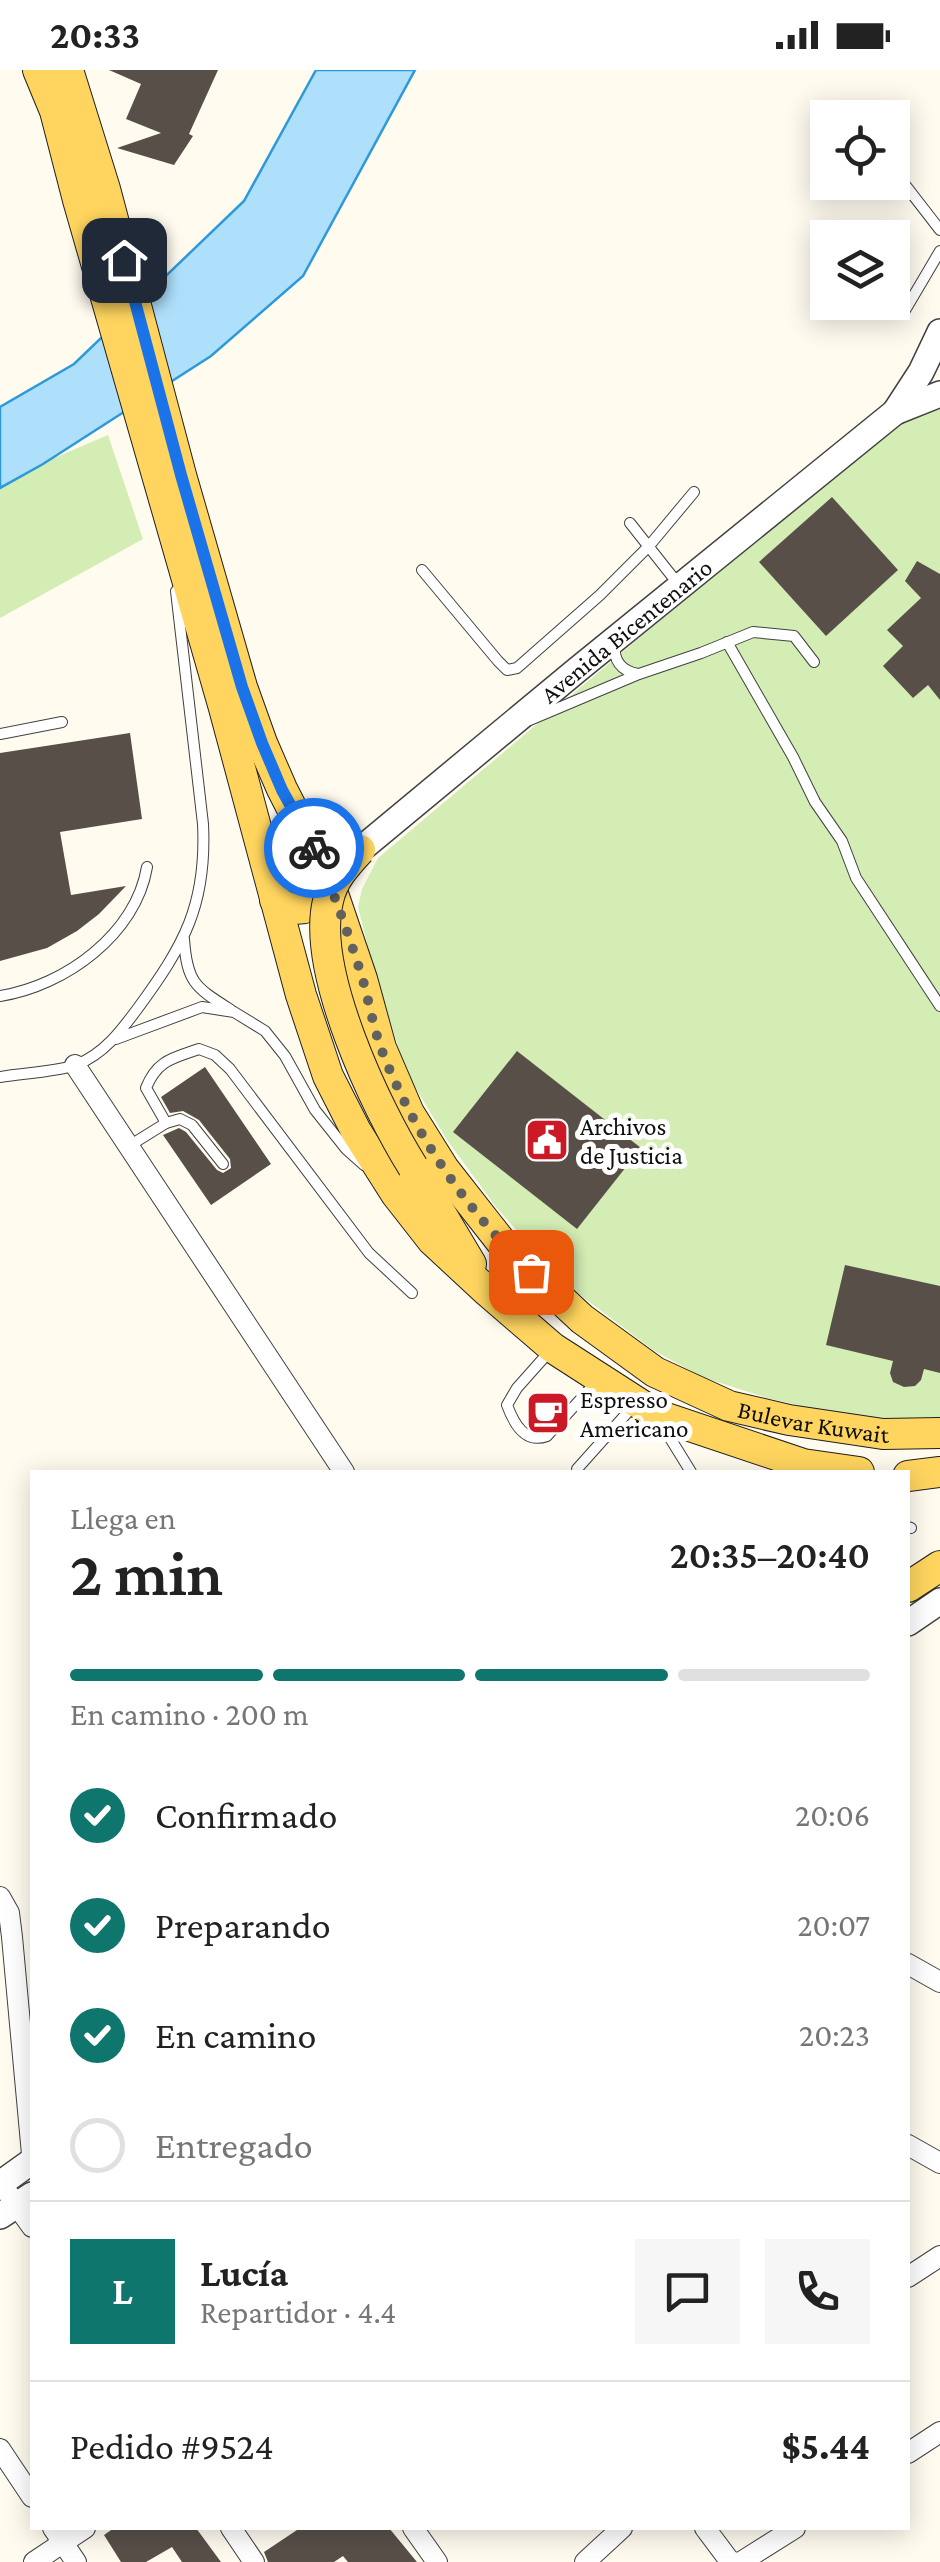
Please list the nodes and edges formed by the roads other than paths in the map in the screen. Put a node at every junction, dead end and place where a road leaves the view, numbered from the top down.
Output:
1 (38, 70) edge
2 (68, 70) edge
3 (910, 191) edge
4 (92, 194) junction
5 (940, 230) edge
6 (940, 252) edge
7 (910, 302) edge
8 (940, 332) edge
9 (940, 394) edge
10 (895, 412) junction
11 (169, 478) junction
12 (694, 492) dead end
13 (166, 510) junction
14 (630, 522) dead end
15 (649, 546) junction
16 (422, 570) dead end
17 (680, 586) junction
18 (618, 636) junction
19 (727, 642) junction
20 (814, 662) dead end
21 (639, 674) junction
22 (62, 722) dead end
23 (501, 732) junction
24 (0, 734) edge
25 (360, 850) joint
26 (147, 867) dead end
27 (328, 879) junction
28 (275, 900) junction
29 (184, 938) junction
30 (352, 948) junction
31 (295, 970) junction
32 (0, 996) edge
33 (940, 1006) edge
34 (234, 1012) junction
35 (115, 1039) junction
36 (75, 1065) junction
37 (0, 1077) edge
38 (166, 1123) junction
39 (129, 1146) junction
40 (222, 1164) dead end
41 (411, 1182) junction
42 (506, 1248) junction
43 (412, 1293) dead end
44 (553, 1348) junction
45 (600, 1378) junction
46 (647, 1409) junction
47 (940, 1433) edge
48 (802, 1468) edge
49 (343, 1470) edge
50 (577, 1470) dead end
51 (690, 1470) edge
52 (830, 1470) edge
53 (940, 1472) edge
54 (910, 1478) edge
55 (910, 1478) edge
56 (940, 1486) edge
57 (940, 1552) edge
58 (940, 1566) edge
59 (910, 1572) edge
60 (910, 1587) edge
61 (931, 1604) edge
62 (910, 1621) edge
63 (0, 1897) edge
64 (910, 1965) edge
65 (940, 1982) edge
66 (30, 2135) edge
67 (910, 2146) edge
68 (30, 2159) edge
69 (940, 2163) edge
70 (1, 2183) edge
71 (16, 2205) edge
72 (940, 2256) edge
73 (910, 2276) edge
74 (940, 2432) edge
75 (0, 2449) edge
76 (910, 2453) edge
77 (30, 2494) edge
78 (232, 2530) edge
79 (415, 2530) edge
80 (706, 2530) edge
81 (792, 2530) edge
82 (609, 2532) edge
83 (58, 2535) edge
84 (34, 2562) edge
85 (76, 2562) edge
86 (254, 2562) edge
87 (436, 2562) edge
88 (585, 2562) edge
89 (733, 2562) edge
90 (741, 2562) edge

1 - 4 main road, Bulevar Kuwait
2 - 4 main road, Bulevar Kuwait
3 - 5 lane
4 - 11 main road, Bulevar Kuwait
6 - 7 lane
8 - 10 street, Avenida Bicentenario
9 - 10 street, Avenida Bicentenario
10 - 17 street, Avenida Bicentenario
11 - 13 main road, Bulevar Kuwait
11 - 27 main road, Bulevar Kuwait
12 - 15 lane
13 - 28 main road, Bulevar Kuwait
13 - 29 lane
14 - 15 lane
15 - 16 lane
15 - 17 lane
17 - 18 street, Avenida Bicentenario
18 - 21 lane
18 - 23 street, Avenida Bicentenario
19 - 20 lane
19 - 21 lane
19 - 33 lane
21 - 23 lane
22 - 24 lane
23 - 25 street, Avenida Bicentenario
25 - 41 main road, bridge
26 - 32 lane
27 - 28 main road
27 - 30 main road, Bulevar Kuwait
28 - 31 main road, Bulevar Kuwait
29 - 34 lane
29 - 35 lane
30 - 31 main road
30 - 42 main road, Bulevar Kuwait
31 - 41 main road, Bulevar Kuwait
34 - 35 lane
34 - 41 lane
35 - 36 lane
36 - 37 lane
36 - 39 street
38 - 39 lane
38 - 40 lane
38 - 43 lane
39 - 49 street
41 - 42 main road
41 - 44 main road, Bulevar Kuwait
42 - 47 main road, Bulevar Kuwait
44 - 45 main road, Bulevar Kuwait
44 - 45 lane
45 - 46 main road, Bulevar Kuwait
46 - 48 main road, Bulevar Kuwait
46 - 50 lane
46 - 51 lane
48 - 52 main road, Bulevar Kuwait
53 - 54 main road, Bulevar Kuwait
55 - 56 street
57 - 59 street
58 - 60 main road
61 - 62 street
63 - 66 street
64 - 65 street
67 - 69 street
68 - 70 street
70 - 71 street
72 - 73 street
74 - 76 street
75 - 77 street
78 - 86 street
79 - 87 street
80 - 89 street
81 - 90 street
82 - 88 street
83 - 84 street
83 - 85 street

